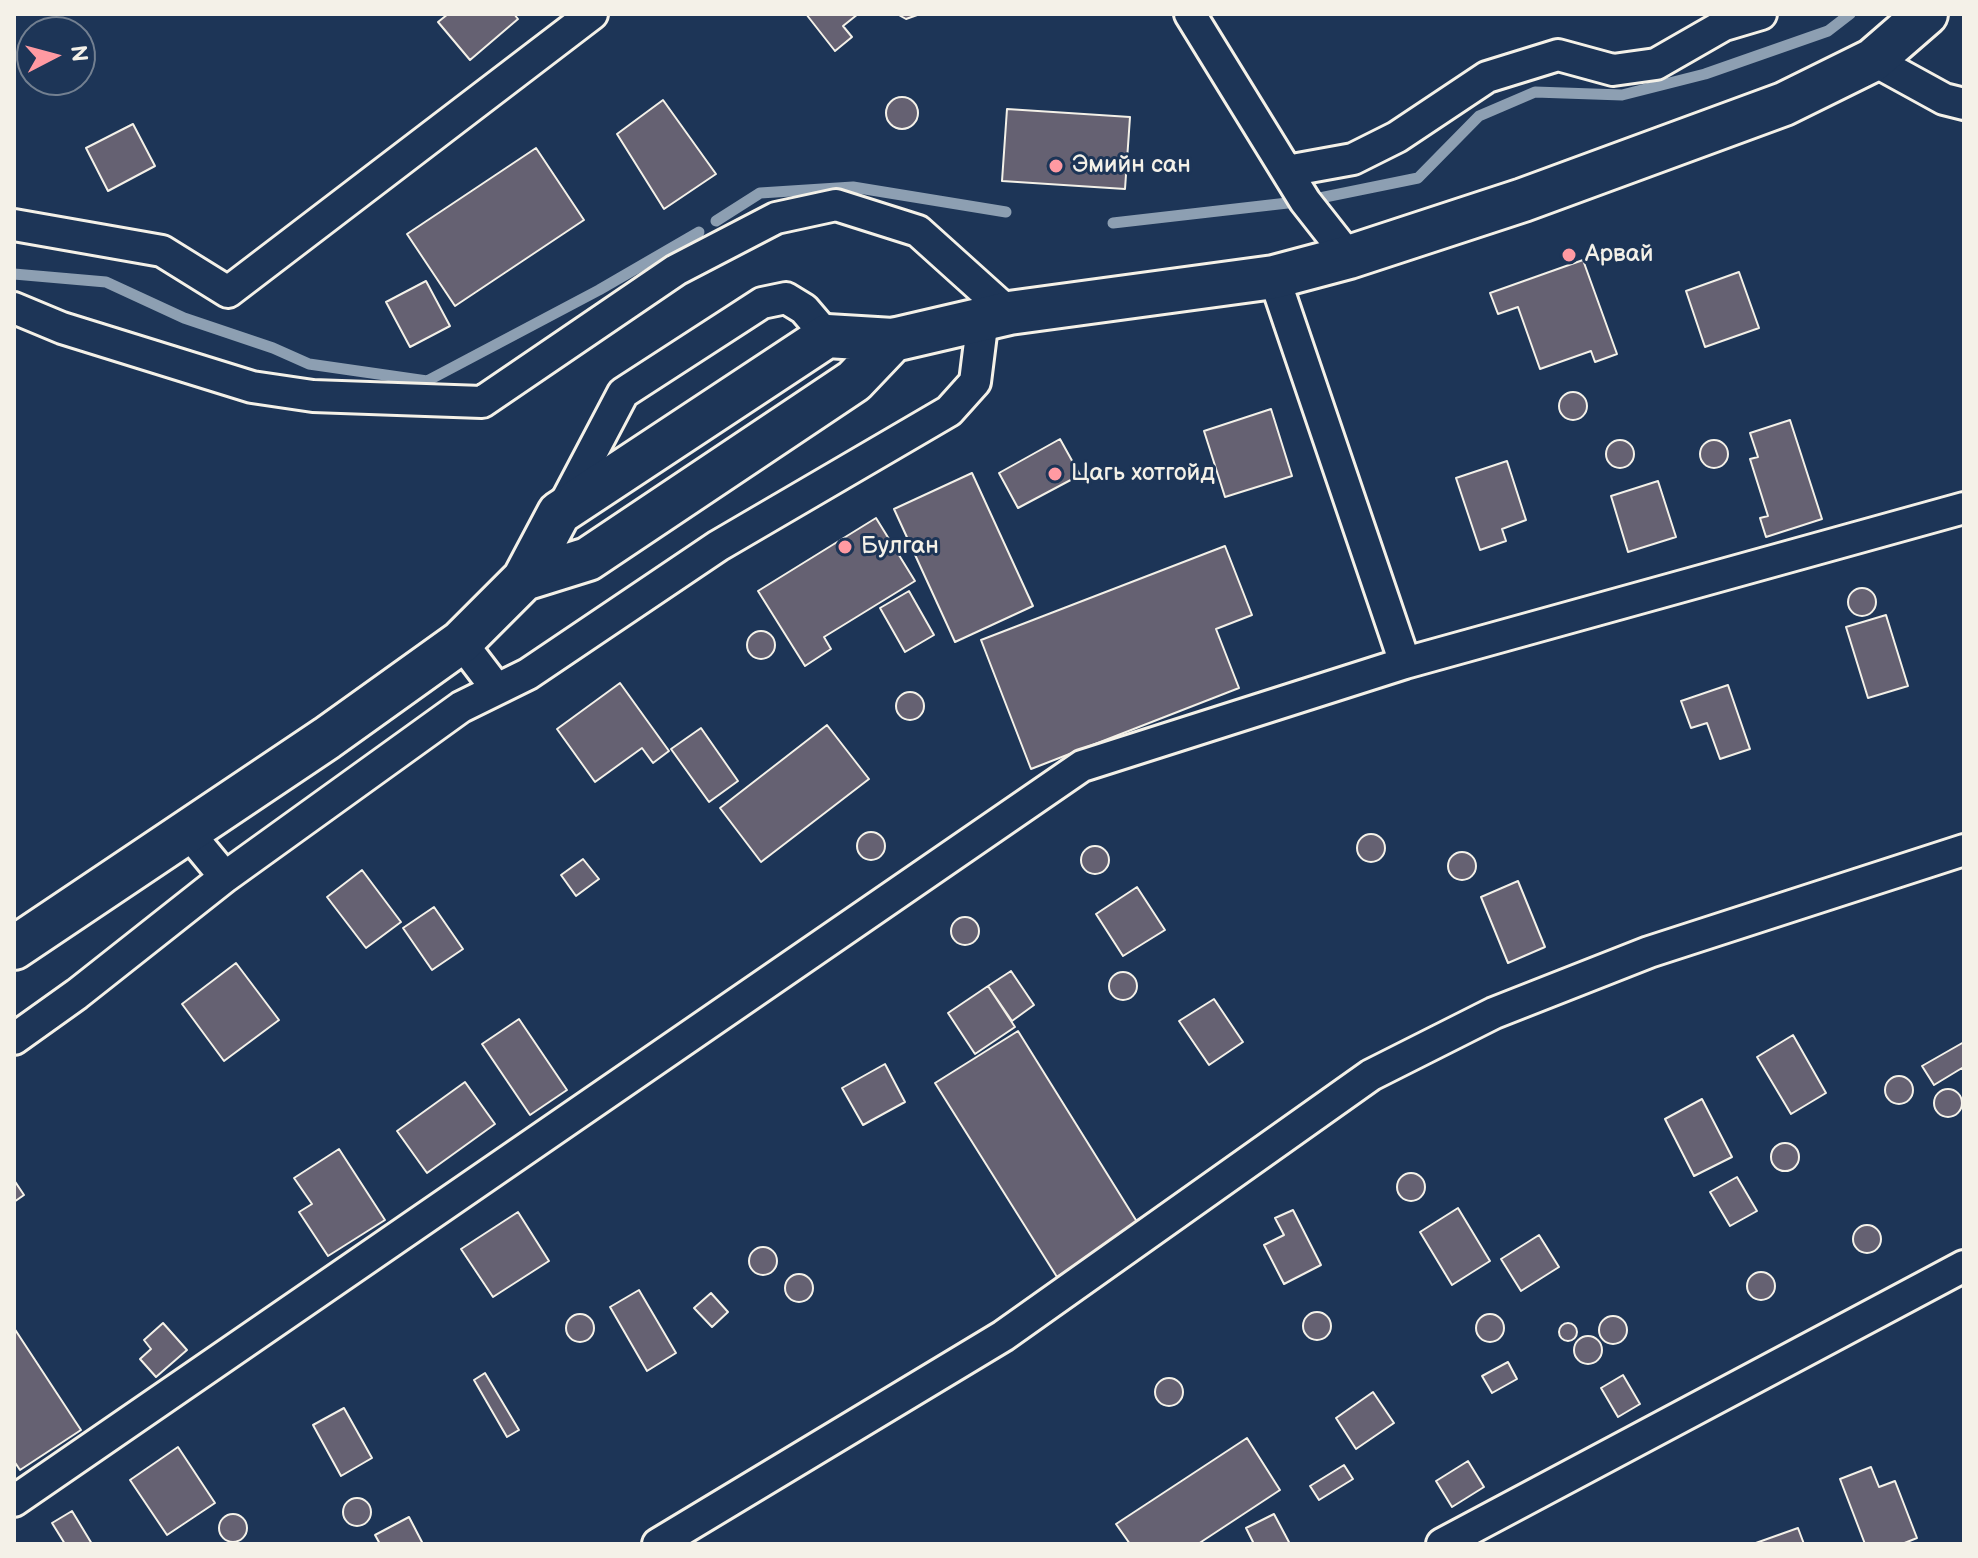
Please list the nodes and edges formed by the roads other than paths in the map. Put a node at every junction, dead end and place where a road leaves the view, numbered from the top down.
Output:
1 (592, 14) edge
2 (1190, 14) edge
3 (1761, 14) edge
4 (1926, 14) edge
5 (1873, 60) junction
6 (1964, 104) edge
7 (1287, 171) junction
8 (14, 225) edge
9 (1349, 257) junction
10 (1274, 277) junction
11 (14, 308) edge
12 (996, 315) junction
13 (827, 336) junction
14 (893, 340) junction
15 (1964, 508) edge
16 (559, 513) junction
17 (524, 579) junction
18 (461, 642) junction
19 (1405, 663) junction
20 (496, 688) junction
21 (187, 831) junction
22 (1964, 850) edge
23 (225, 877) junction
24 (14, 948) edge
25 (14, 1039) edge
26 (1964, 1266) edge
27 (14, 1501) edge
28 (658, 1544) edge
29 (1442, 1544) edge

1 - 8 street
2 - 7 street
3 - 7 street
4 - 5 street
5 - 6 street
5 - 9 street
7 - 9 street
9 - 10 street
10 - 12 street
10 - 19 street
11 - 12 street
12 - 14 street
12 - 20 street
13 - 14 street
13 - 16 street
13 - 16 street
14 - 17 street
15 - 19 street
16 - 17 street
17 - 18 street
18 - 20 street
18 - 21 street
19 - 27 street
20 - 23 street
21 - 23 street
21 - 24 street
22 - 28 street
23 - 25 street
26 - 29 street

